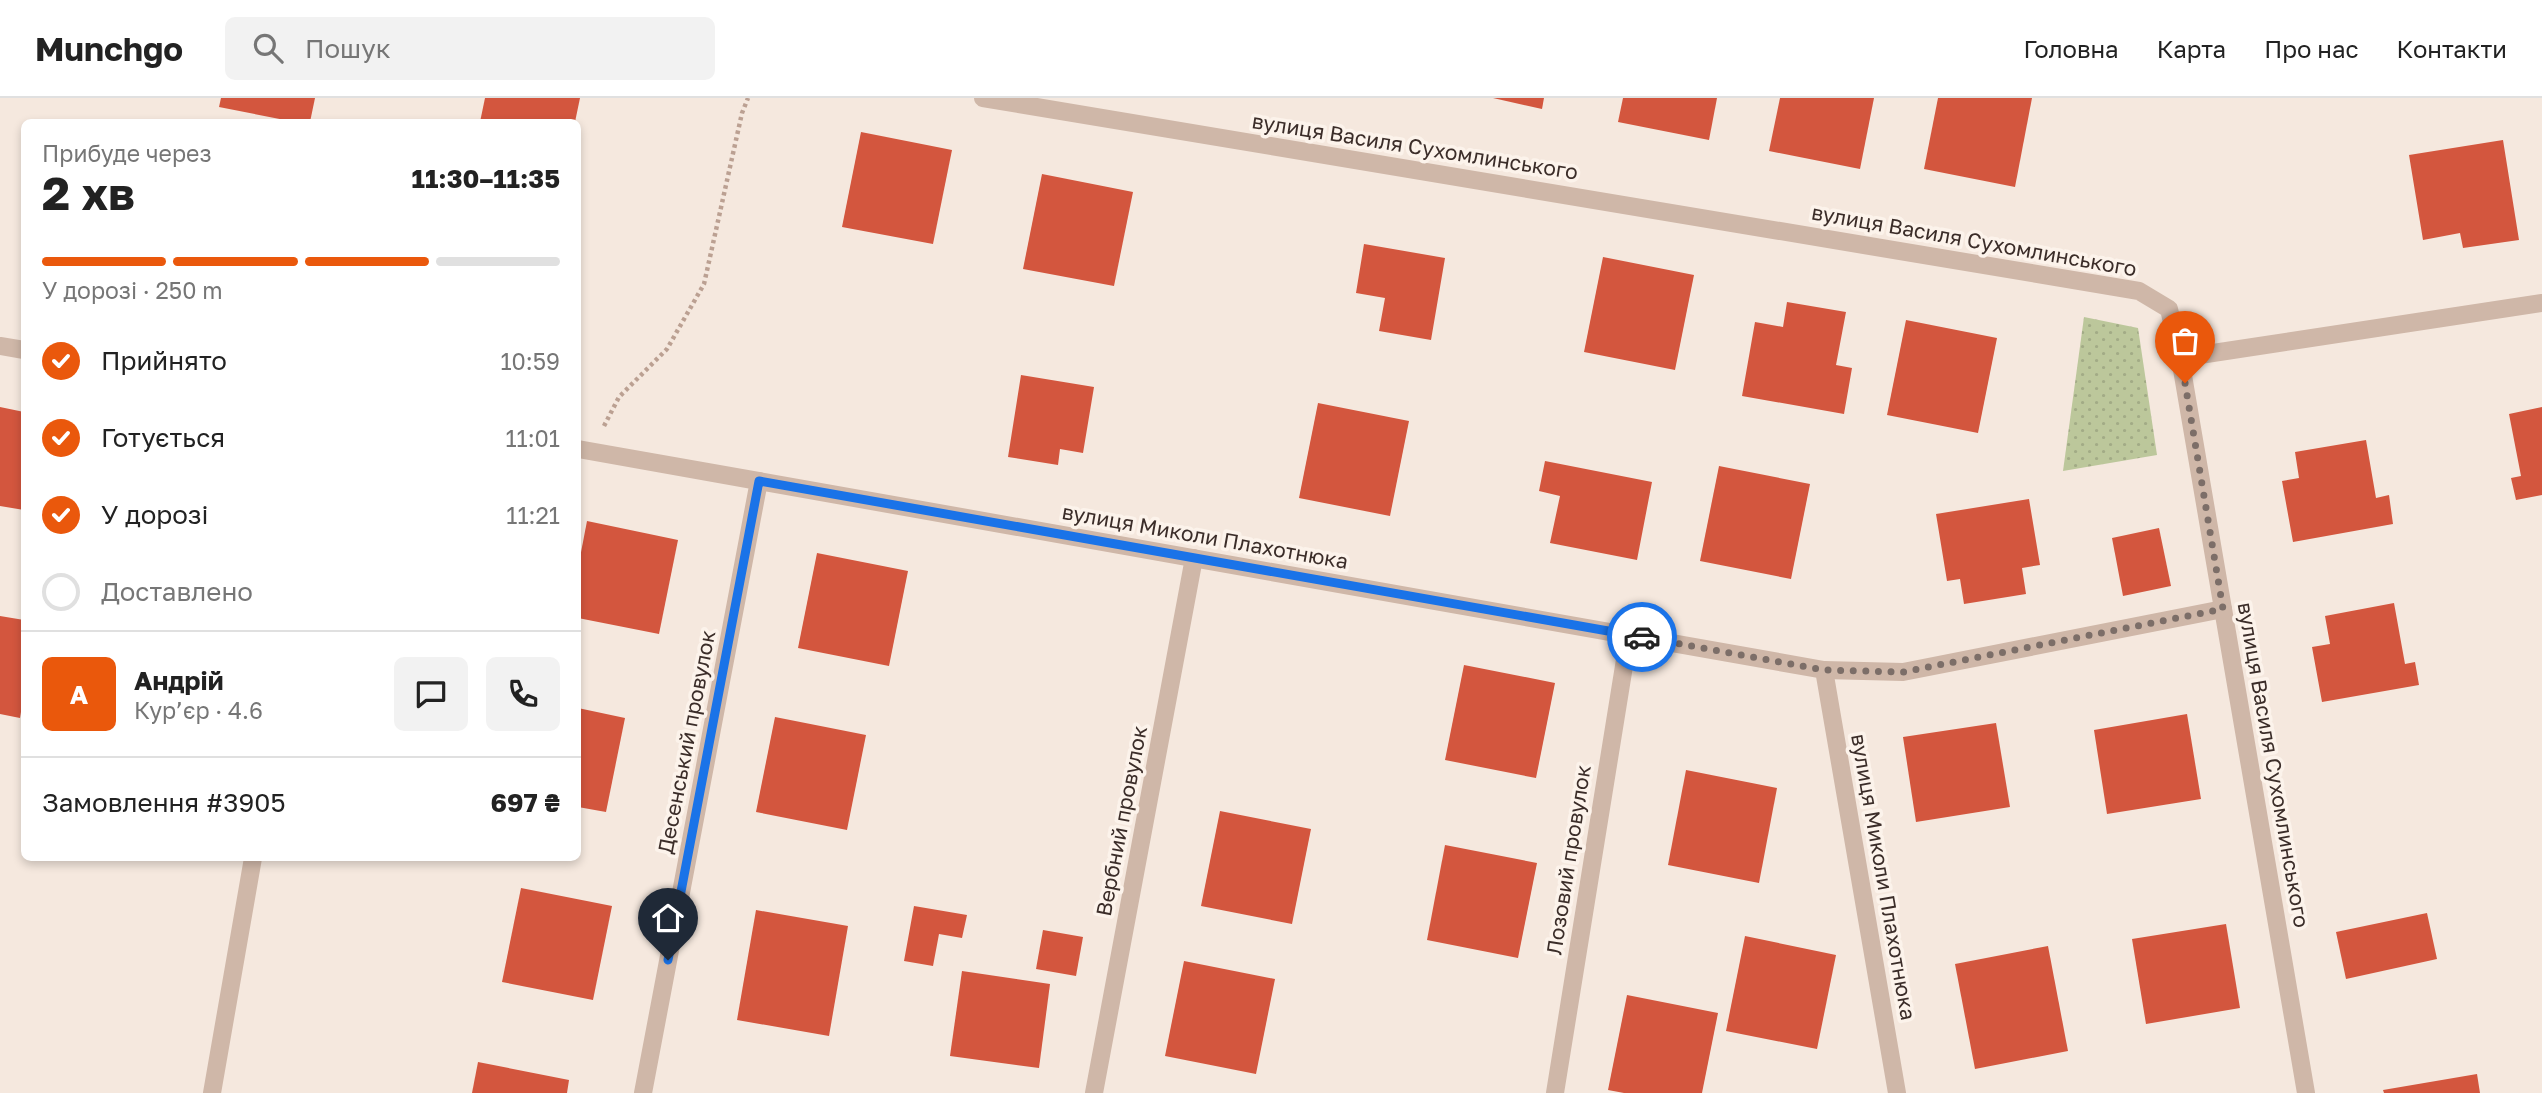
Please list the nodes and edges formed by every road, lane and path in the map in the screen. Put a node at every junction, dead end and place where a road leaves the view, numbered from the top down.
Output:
1 (748, 98) edge
2 (983, 98) edge
3 (2542, 303) edge
4 (0, 346) edge
5 (21, 350) edge
6 (2180, 358) junction
7 (584, 450) edge
8 (759, 481) junction
9 (1194, 558) junction
10 (2223, 609) junction
11 (1629, 635) junction
12 (1824, 670) junction
13 (252, 861) edge
14 (212, 1093) edge
15 (643, 1093) edge
16 (1094, 1093) edge
17 (1555, 1093) edge
18 (1897, 1093) edge
19 (2306, 1093) edge

1 - 7 path
2 - 6 street, вулиця Василя Сухомлинського
3 - 6 street
4 - 5 street
6 - 10 street, вулиця Василя Сухомлинського
7 - 8 street, вулиця Миколи Плахотнюка
8 - 9 street, вулиця Миколи Плахотнюка
8 - 15 street, Десенський провулок
9 - 11 street, вулиця Миколи Плахотнюка
9 - 16 street, Вербний провулок
10 - 12 street, вулиця Миколи Плахотнюка
10 - 19 street, вулиця Василя Сухомлинського
11 - 12 street, вулиця Миколи Плахотнюка
11 - 17 street, Лозовий провулок
12 - 18 street, вулиця Миколи Плахотнюка
13 - 14 street

